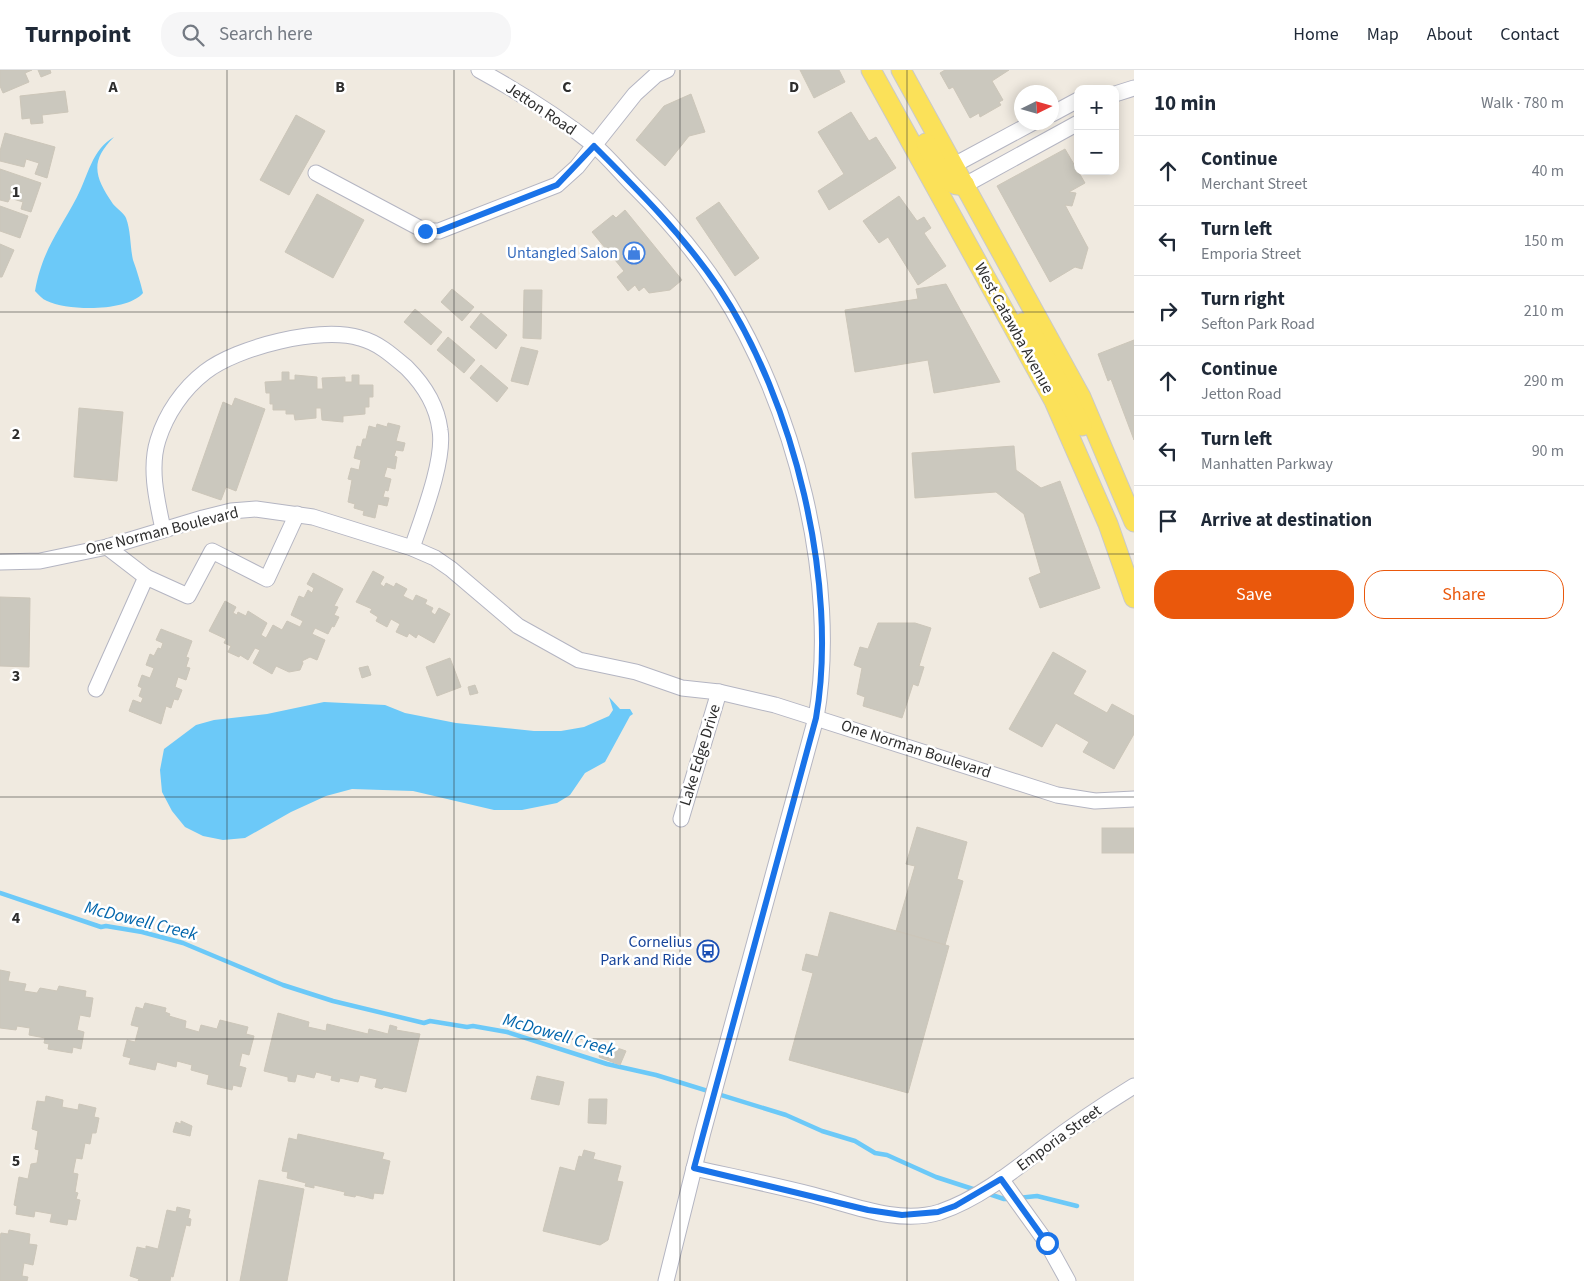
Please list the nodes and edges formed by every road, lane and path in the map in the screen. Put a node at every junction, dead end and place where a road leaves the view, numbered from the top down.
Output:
1 (479, 70) edge
2 (667, 70) edge
3 (871, 70) edge
4 (876, 70) edge
5 (901, 70) edge
6 (1134, 88) edge
7 (1119, 93) edge
8 (1074, 102) edge
9 (1059, 110) edge
10 (1074, 125) edge
11 (1019, 130) edge
12 (594, 146) junction
13 (954, 165) junction
14 (316, 173) dead end
15 (965, 185) junction
16 (1015, 327) junction
17 (1108, 457) junction
18 (297, 514) junction
19 (1134, 522) edge
20 (163, 529) junction
21 (107, 547) junction
22 (412, 548) junction
23 (0, 562) edge
24 (146, 577) junction
25 (1134, 598) edge
26 (96, 689) dead end
27 (719, 692) junction
28 (816, 718) junction
29 (1134, 800) edge
30 (681, 819) dead end
31 (1134, 1086) edge
32 (694, 1168) junction
33 (1001, 1179) junction
34 (666, 1281) edge
35 (1068, 1281) edge

1 - 12 street, Jetton Road
2 - 12 street
3 - 16 main road, West Catawba Avenue
4 - 15 main road
5 - 13 main road, West Catawba Avenue
6 - 7 street
8 - 9 street
10 - 15 street
11 - 13 street
12 - 14 street
12 - 28 street, Jetton Road
13 - 15 main road, West Catawba Avenue
15 - 17 main road, West Catawba Avenue
16 - 17 main road
16 - 25 main road, West Catawba Avenue
17 - 19 main road, West Catawba Avenue
18 - 20 street, One Norman Boulevard
18 - 22 street, One Norman Boulevard
18 - 24 street
20 - 21 street, One Norman Boulevard
20 - 22 street
21 - 23 street, One Norman Boulevard
21 - 24 street
22 - 27 street, One Norman Boulevard
24 - 26 street
27 - 28 street, One Norman Boulevard
27 - 30 street, Lake Edge Drive
28 - 29 street, One Norman Boulevard
28 - 32 street, Jetton Road
31 - 33 street, Emporia Street
32 - 33 street, Emporia Street
32 - 34 street, Jetton Road
33 - 35 street

